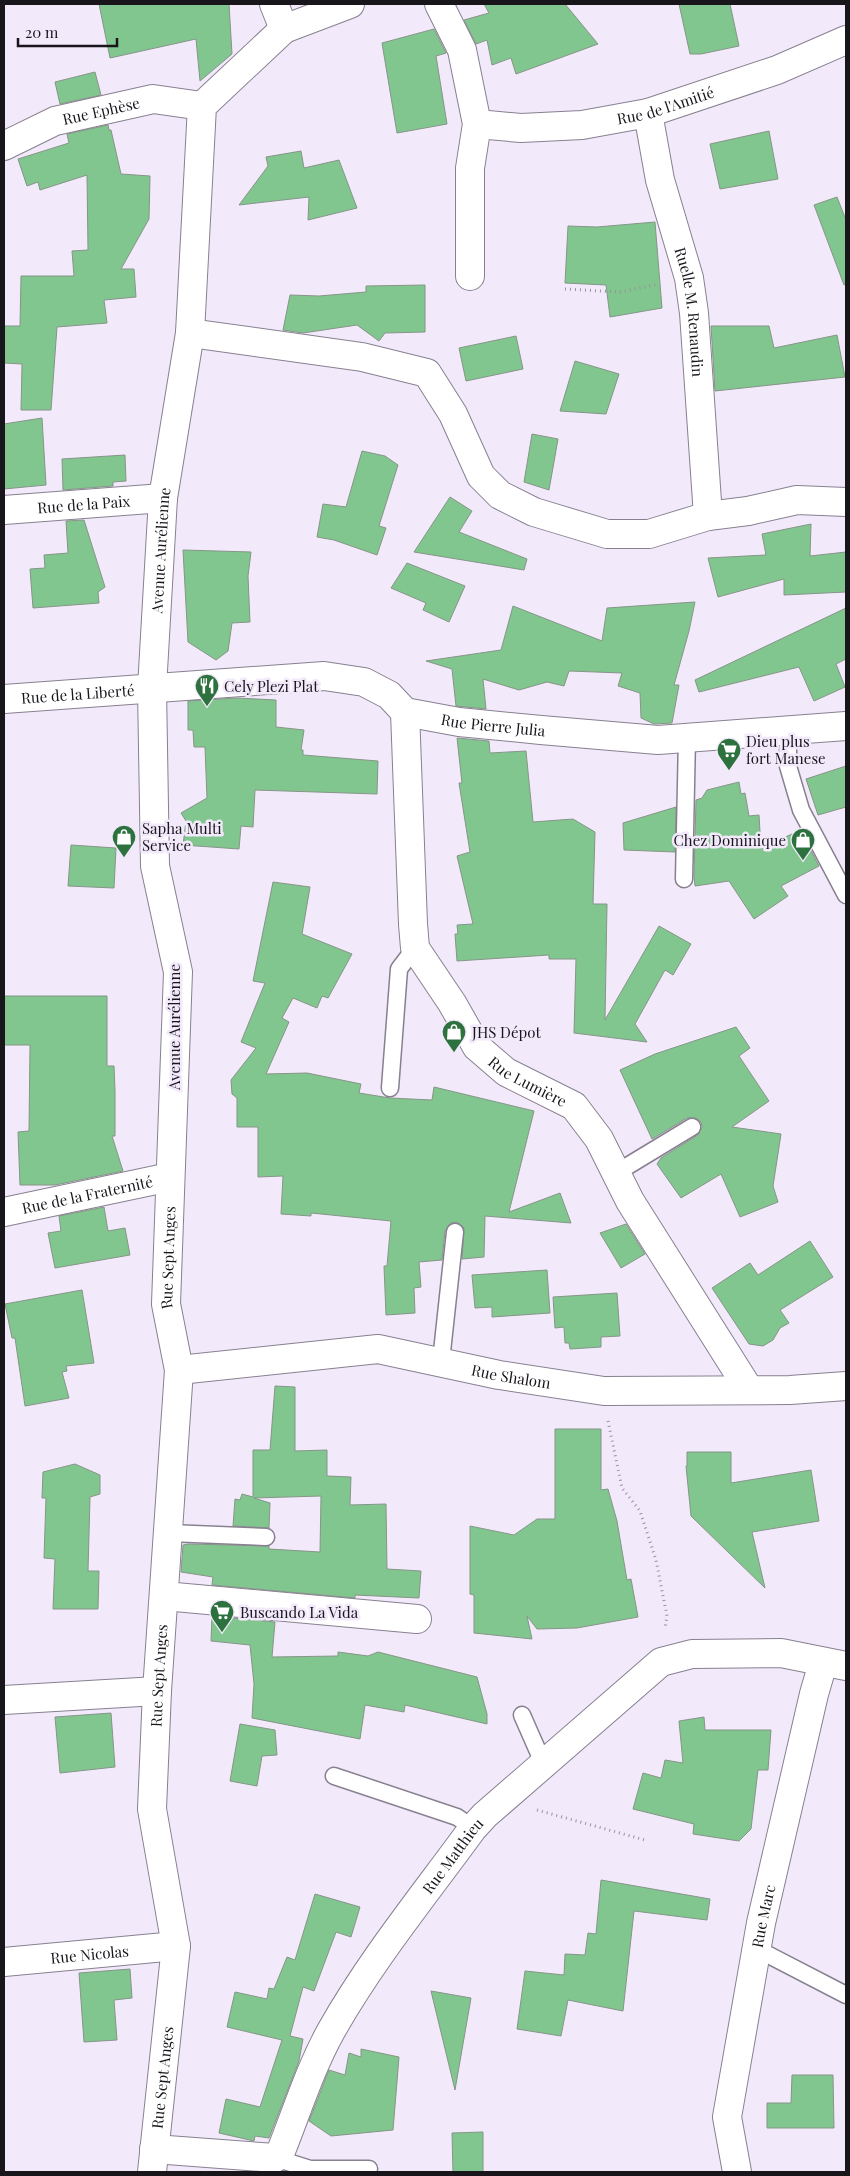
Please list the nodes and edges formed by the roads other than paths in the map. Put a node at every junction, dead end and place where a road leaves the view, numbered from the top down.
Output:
1 (274, 4) edge
2 (350, 4) edge
3 (439, 4) edge
4 (284, 29) junction
5 (846, 40) edge
6 (202, 106) junction
7 (648, 113) junction
8 (477, 124) junction
9 (4, 146) edge
10 (470, 276) dead end
11 (190, 333) junction
12 (163, 498) junction
13 (846, 502) edge
14 (4, 510) edge
15 (708, 516) junction
16 (152, 688) junction
17 (4, 699) edge
18 (405, 712) junction
19 (846, 726) edge
20 (788, 730) junction
21 (686, 737) junction
22 (684, 879) dead end
23 (846, 895) edge
24 (416, 948) junction
25 (390, 1088) dead end
26 (692, 1127) dead end
27 (616, 1173) junction
28 (170, 1177) junction
29 (4, 1212) edge
30 (455, 1232) dead end
31 (441, 1361) junction
32 (179, 1370) junction
33 (846, 1386) edge
34 (748, 1388) junction
35 (169, 1533) junction
36 (266, 1537) dead end
37 (164, 1596) junction
38 (417, 1619) dead end
39 (835, 1664) edge
40 (157, 1691) junction
41 (4, 1700) edge
42 (522, 1716) dead end
43 (544, 1765) junction
44 (334, 1776) dead end
45 (473, 1828) junction
46 (176, 1946) junction
47 (757, 1949) junction
48 (4, 1962) edge
49 (846, 1995) edge
50 (274, 2158) junction
51 (153, 2161) edge
52 (370, 2168) dead end
53 (737, 2172) edge

1 - 4 street
2 - 4 street
3 - 8 street
4 - 6 street
5 - 7 street, Rue de l'Amitié
6 - 9 street, Rue Ephèse
6 - 11 street, Avenue Aurélienne
7 - 8 street, Rue de l'Amitié
7 - 15 street, Ruelle M. Renaudin
8 - 10 street
11 - 12 street, Avenue Aurélienne
11 - 15 street
12 - 14 street, Rue de la Paix
12 - 16 street, Avenue Aurélienne
13 - 15 street
16 - 17 street, Rue de la Liberté
16 - 18 street
16 - 28 street, Avenue Aurélienne
18 - 21 street, Rue Pierre Julia
18 - 24 street, Rue Lumière
19 - 20 street, Rue Pierre Julia
20 - 21 street, Rue Pierre Julia
20 - 23 lane
21 - 22 lane
24 - 25 lane
24 - 27 street, Rue Lumière
26 - 27 lane
27 - 34 street, Rue Lumière
28 - 29 street, Rue de la Fraternité
28 - 32 street, Rue Sept Anges
30 - 31 lane
31 - 32 street, Rue Shalom
31 - 34 street, Rue Shalom
32 - 35 street, Rue Sept Anges
33 - 34 street, Rue Shalom
35 - 36 lane
35 - 37 street, Rue Sept Anges
37 - 38 street
37 - 40 street, Rue Sept Anges
39 - 43 street, Rue Matthieu
39 - 47 street, Rue Marc
40 - 41 street
40 - 46 street, Rue Sept Anges
42 - 43 lane
43 - 45 street, Rue Matthieu
44 - 45 lane
45 - 50 street, Rue Matthieu
46 - 48 street, Rue Nicolas
46 - 51 street, Rue Sept Anges
47 - 49 lane
47 - 53 street, Rue Marc
50 - 51 street
50 - 52 lane

